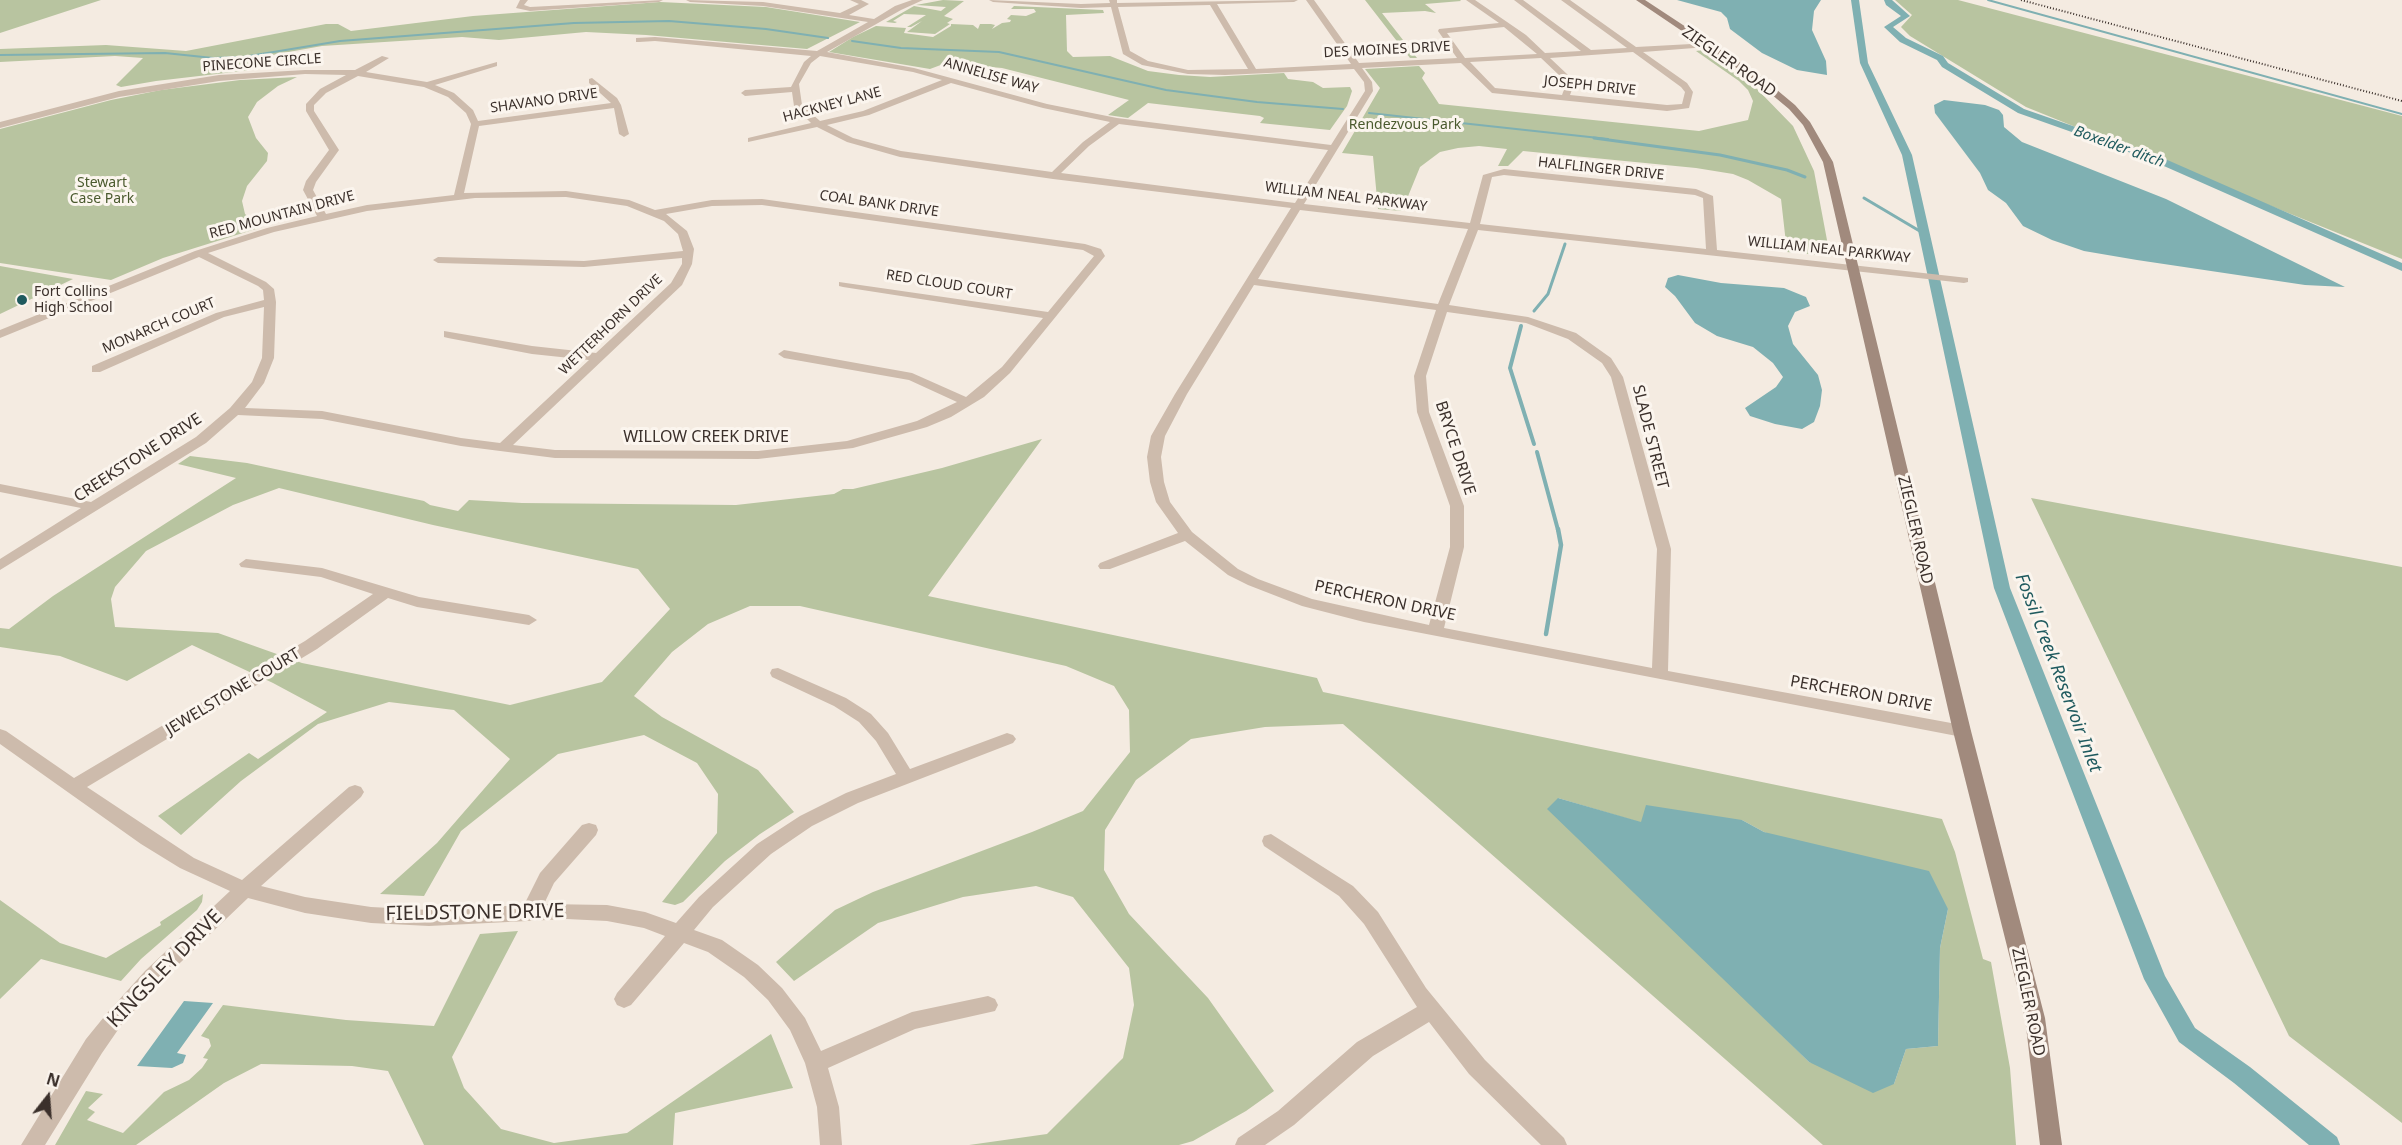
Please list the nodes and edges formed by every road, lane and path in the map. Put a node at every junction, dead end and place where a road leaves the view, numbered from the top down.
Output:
1 (659, 0) edge
2 (690, 0) edge
3 (854, 0) edge
4 (907, 0) edge
5 (919, 0) edge
6 (993, 0) edge
7 (1294, 0) edge
8 (1310, 0) edge
9 (1470, 0) edge
10 (1518, 0) edge
11 (1565, 0) edge
12 (1640, 0) edge
13 (752, 1) edge
14 (1013, 1) edge
15 (1212, 1) edge
16 (809, 3) dead end
17 (1114, 3) edge
18 (522, 4) edge
19 (898, 8) junction
20 (797, 9) junction
21 (840, 16) junction
22 (875, 21) junction
23 (1506, 25) junction
24 (639, 40) dead end
25 (1707, 45) junction
26 (735, 47) junction
27 (1635, 50) junction
28 (1588, 53) junction
29 (818, 54) junction
30 (721, 56) dead end
31 (1543, 56) junction
32 (384, 58) dead end
33 (1462, 59) junction
34 (495, 64) dead end
35 (1357, 66) junction
36 (1253, 71) junction
37 (356, 73) junction
38 (953, 79) junction
39 (592, 81) dead end
40 (427, 85) junction
41 (796, 89) junction
42 (745, 93) dead end
43 (1565, 97) junction
44 (617, 105) junction
45 (1117, 121) junction
46 (475, 124) junction
47 (818, 124) junction
48 (0, 125) edge
49 (624, 134) dead end
50 (751, 140) dead end
51 (1335, 148) junction
52 (1053, 176) junction
53 (1488, 176) joint
54 (458, 197) junction
55 (1297, 207) junction
56 (656, 213) junction
57 (322, 217) junction
58 (1474, 227) junction
59 (1097, 251) joint
60 (199, 253) junction
61 (1712, 253) junction
62 (689, 254) junction
63 (438, 260) dead end
64 (1853, 268) junction
65 (1964, 280) dead end
66 (1252, 281) junction
67 (843, 284) dead end
68 (270, 302) junction
69 (1443, 306) junction
70 (1051, 316) junction
71 (0, 334) edge
72 (448, 334) dead end
73 (784, 354) dead end
74 (600, 357) junction
75 (96, 369) dead end
76 (968, 402) junction
77 (236, 411) junction
78 (502, 448) junction
79 (0, 488) edge
80 (94, 507) junction
81 (1187, 536) junction
82 (246, 564) dead end
83 (0, 565) edge
84 (1105, 566) dead end
85 (386, 592) junction
86 (529, 620) dead end
87 (1435, 631) junction
88 (777, 673) dead end
89 (1660, 675) junction
90 (1962, 731) junction
91 (0, 735) edge
92 (1007, 739) dead end
93 (906, 777) junction
94 (75, 786) junction
95 (355, 792) dead end
96 (590, 830) dead end
97 (1271, 841) dead end
98 (244, 889) junction
99 (530, 913) junction
100 (680, 933) junction
101 (624, 999) dead end
102 (988, 1005) dead end
103 (1431, 1010) junction
104 (816, 1063) junction
105 (32, 1145) edge
106 (831, 1145) edge
107 (1246, 1145) edge
108 (1556, 1145) edge
109 (2051, 1145) edge

1 - 18 street
2 - 13 street
3 - 21 street
4 - 19 street
5 - 19 street
6 - 14 street
7 - 15 street
8 - 35 street
9 - 23 street
10 - 28 street
11 - 27 street
12 - 25 main road, ZIEGLER ROAD
13 - 20 street
14 - 17 street
15 - 17 street
15 - 36 street
16 - 20 street
17 - 36 street, DES MOINES DRIVE
19 - 22 street
20 - 21 street
21 - 22 street
22 - 29 street
23 - 31 street
23 - 33 street
24 - 26 street, ANNELISE WAY
25 - 27 street, DES MOINES DRIVE
25 - 64 main road, ZIEGLER ROAD
26 - 29 street, ANNELISE WAY
26 - 30 street
27 - 28 street, DES MOINES DRIVE
27 - 43 street, JOSEPH DRIVE
28 - 31 street, DES MOINES DRIVE
29 - 38 street, ANNELISE WAY
29 - 41 street
31 - 33 street, DES MOINES DRIVE
31 - 43 street
32 - 37 street
33 - 35 street, DES MOINES DRIVE
33 - 43 street, JOSEPH DRIVE
34 - 40 street
35 - 36 street, DES MOINES DRIVE
35 - 51 street, PERCHERON DRIVE
37 - 40 street, PINECONE CIRCLE
37 - 48 street, PINECONE CIRCLE
37 - 57 street
38 - 45 street, ANNELISE WAY
38 - 47 street, HACKNEY LANE
39 - 44 street
40 - 46 street, PINECONE CIRCLE
41 - 42 street
41 - 47 street, WILLIAM NEAL PARKWAY
44 - 46 street, SHAVANO DRIVE
44 - 49 street
45 - 51 street, ANNELISE WAY
45 - 52 street
46 - 54 street
47 - 50 street, HACKNEY LANE
47 - 52 street, WILLIAM NEAL PARKWAY
51 - 55 street, PERCHERON DRIVE
52 - 55 street, WILLIAM NEAL PARKWAY
53 - 58 street, BRYCE DRIVE
53 - 61 street, HALFLINGER DRIVE
54 - 56 street, RED MOUNTAIN DRIVE
54 - 57 street, RED MOUNTAIN DRIVE
55 - 58 street, WILLIAM NEAL PARKWAY
55 - 66 street, PERCHERON DRIVE
56 - 59 street, COAL BANK DRIVE
56 - 62 street
57 - 60 street, RED MOUNTAIN DRIVE
58 - 61 street, WILLIAM NEAL PARKWAY
58 - 69 street, BRYCE DRIVE
59 - 70 street, WILLOW CREEK DRIVE
60 - 68 street
60 - 71 street, RED MOUNTAIN DRIVE
61 - 64 street, WILLIAM NEAL PARKWAY
62 - 63 street
62 - 74 street, WETTERHORN DRIVE
64 - 65 street, WILLIAM NEAL PARKWAY
64 - 90 main road, ZIEGLER ROAD
66 - 69 street, SLADE STREET
66 - 81 street, PERCHERON DRIVE
67 - 70 street, RED CLOUD COURT
68 - 75 street, MONARCH COURT
68 - 77 street, CREEKSTONE DRIVE
69 - 87 street, BRYCE DRIVE
69 - 89 street, SLADE STREET
70 - 76 street, WILLOW CREEK DRIVE
72 - 74 street
73 - 76 street
74 - 78 street, WETTERHORN DRIVE
76 - 78 street, WILLOW CREEK DRIVE
77 - 78 street, WILLOW CREEK DRIVE
77 - 80 street, CREEKSTONE DRIVE
79 - 80 street
80 - 83 street, CREEKSTONE DRIVE
81 - 84 street
81 - 87 street, PERCHERON DRIVE
82 - 85 street
85 - 86 street
85 - 94 street, JEWELSTONE COURT
87 - 89 street, PERCHERON DRIVE
88 - 93 street
89 - 90 street, PERCHERON DRIVE
90 - 109 main road, ZIEGLER ROAD
91 - 94 street, FIELDSTONE DRIVE
92 - 93 street
93 - 100 street
94 - 98 street, FIELDSTONE DRIVE
95 - 98 street, KINGSLEY DRIVE
96 - 99 street
97 - 103 street
98 - 99 street, FIELDSTONE DRIVE
98 - 105 street, KINGSLEY DRIVE
99 - 100 street, FIELDSTONE DRIVE
100 - 101 street
100 - 104 street, FIELDSTONE DRIVE
102 - 104 street
103 - 107 street
103 - 108 street
104 - 106 street, FIELDSTONE DRIVE

